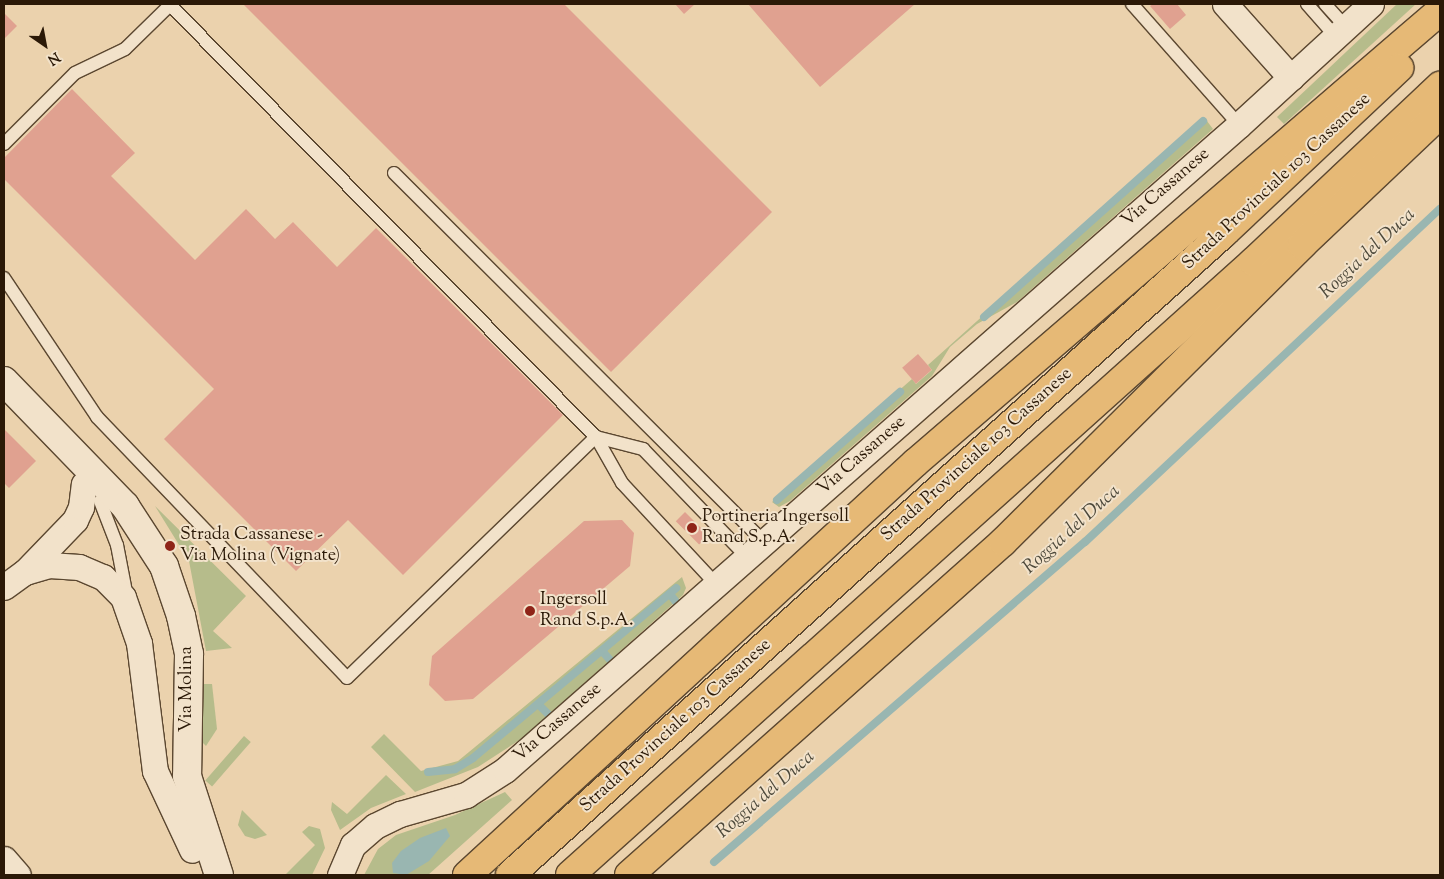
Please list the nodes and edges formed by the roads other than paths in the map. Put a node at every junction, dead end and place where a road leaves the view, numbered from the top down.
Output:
1 (169, 4) edge
2 (1132, 4) edge
3 (1224, 4) edge
4 (1307, 4) edge
5 (1325, 4) edge
6 (1371, 4) edge
7 (1440, 12) edge
8 (1440, 30) edge
9 (1341, 32) junction
10 (1291, 78) junction
11 (1440, 86) edge
12 (1440, 114) edge
13 (1239, 125) junction
14 (4, 144) edge
15 (394, 174) dead end
16 (4, 278) edge
17 (4, 381) edge
18 (4, 402) edge
19 (596, 437) junction
20 (92, 493) junction
21 (755, 549) junction
22 (25, 572) junction
23 (716, 584) junction
24 (4, 587) edge
25 (130, 611) junction
26 (192, 850) junction
27 (4, 859) edge
28 (18, 875) edge
29 (202, 875) edge
30 (219, 875) edge
31 (340, 875) edge
32 (467, 875) edge
33 (510, 875) edge
34 (570, 875) edge
35 (630, 875) edge

1 - 14 lane
1 - 19 lane
2 - 13 lane
3 - 10 street
4 - 9 lane
5 - 9 lane
6 - 9 street, Via Cassanese
7 - 32 highway
8 - 33 highway, Strada Provinciale 103 Cassanese
9 - 10 street, Via Cassanese
10 - 13 street, Via Cassanese
11 - 34 highway
12 - 35 highway
13 - 21 street, Via Cassanese
15 - 21 lane
16 - 19 lane
17 - 30 main road, Via Molina
18 - 20 main road, Via Molina
19 - 21 lane
19 - 23 lane
20 - 22 street, Via Molina
20 - 25 lane
20 - 26 main road, Via Molina
21 - 23 street, Via Cassanese
22 - 24 street, Via Molina
22 - 25 street, Via Molina
23 - 31 street, Via Cassanese
25 - 26 street, Via Molina
26 - 29 main road, Via Molina
27 - 28 street

